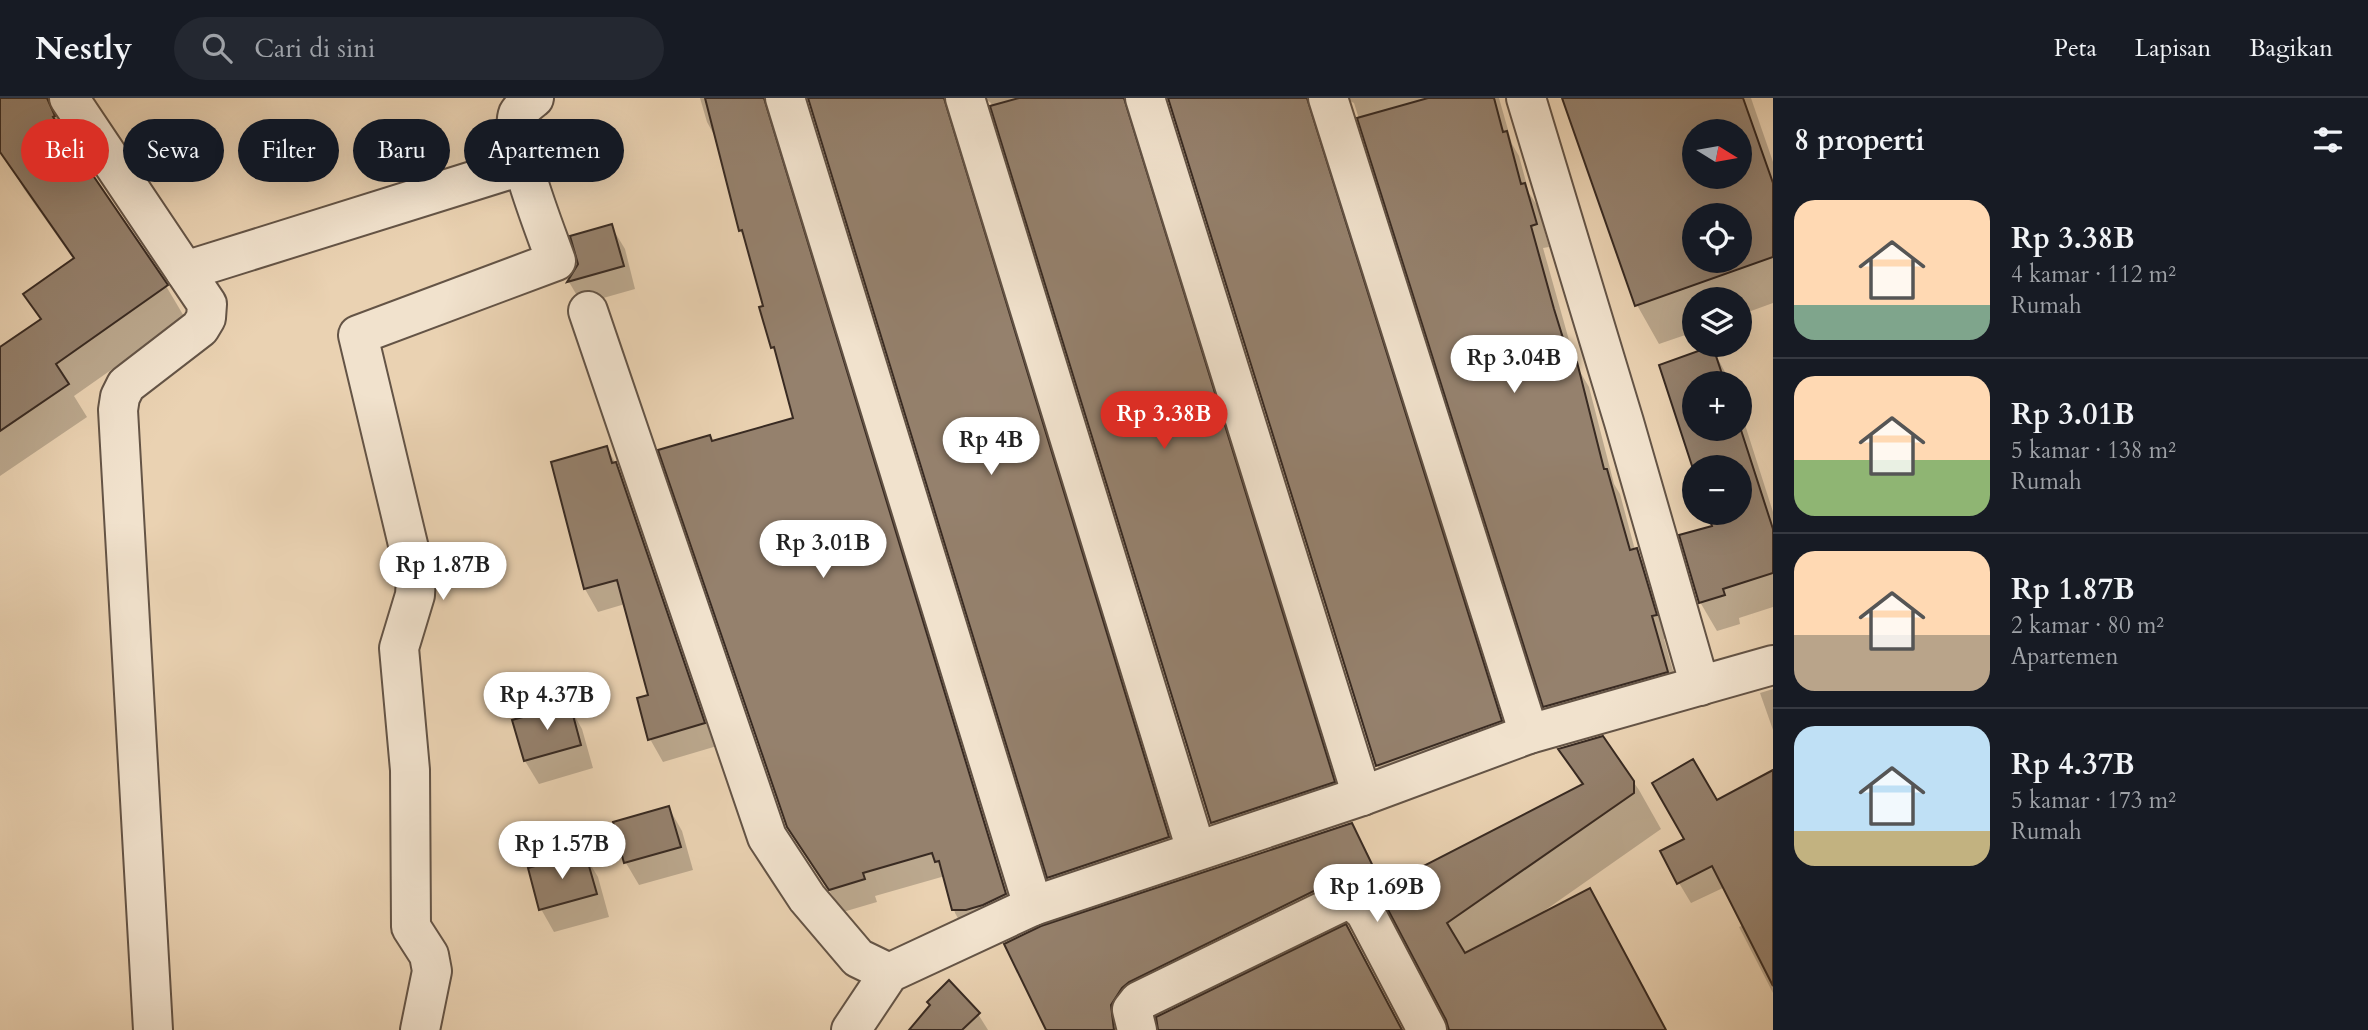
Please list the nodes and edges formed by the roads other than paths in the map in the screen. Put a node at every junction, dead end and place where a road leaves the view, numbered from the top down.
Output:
1 (69, 98) edge
2 (534, 98) edge
3 (785, 98) edge
4 (965, 98) edge
5 (1145, 98) edge
6 (1328, 98) edge
7 (1525, 98) edge
8 (517, 119) edge
9 (470, 182) edge
10 (530, 182) edge
11 (185, 271) junction
12 (588, 311) dead end
13 (1773, 665) edge
14 (1700, 686) junction
15 (1529, 734) junction
16 (1362, 796) junction
17 (1196, 850) junction
18 (1033, 906) junction
19 (889, 974) junction
20 (153, 1030) edge
21 (420, 1030) edge
22 (851, 1030) edge
23 (1137, 1030) edge
24 (1427, 1030) edge

1 - 11 street
2 - 8 street
3 - 18 street
4 - 17 street
5 - 16 street
6 - 15 street
7 - 14 street
9 - 11 street
10 - 21 street
11 - 20 street
12 - 19 street
13 - 14 street
14 - 15 street
15 - 16 street
16 - 17 street
17 - 18 street
18 - 19 street
19 - 22 street
23 - 24 street

